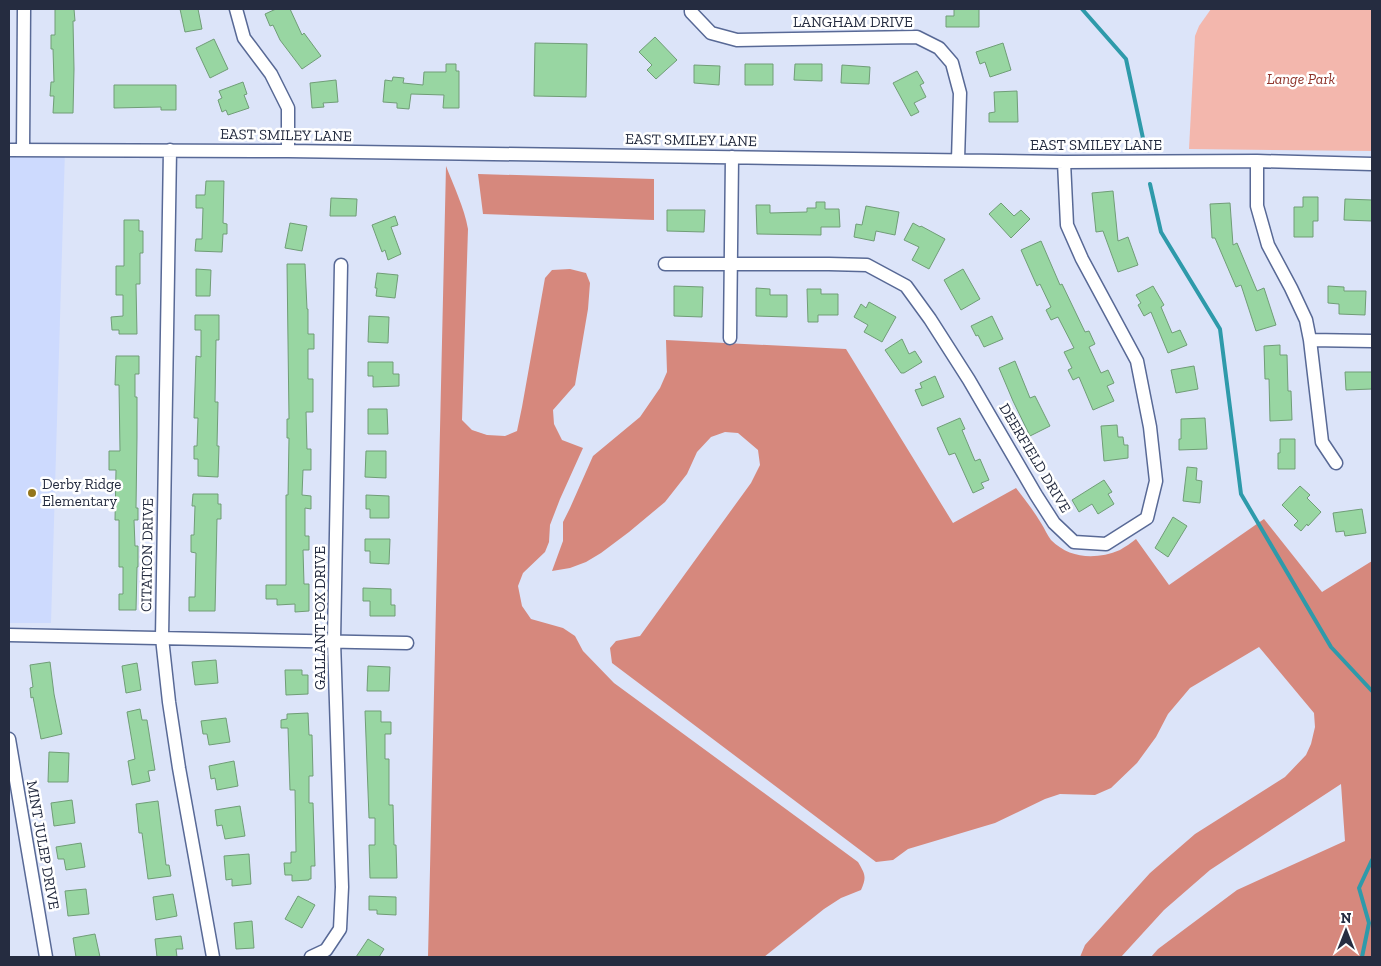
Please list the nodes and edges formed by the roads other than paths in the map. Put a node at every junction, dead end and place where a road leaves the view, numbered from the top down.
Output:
1 (24, 9) edge
2 (236, 9) edge
3 (691, 9) edge
4 (9, 150) edge
5 (23, 150) junction
6 (170, 150) junction
7 (288, 151) junction
8 (732, 157) junction
9 (958, 160) junction
10 (1257, 161) junction
11 (1064, 162) junction
12 (1372, 164) edge
13 (665, 264) dead end
14 (732, 264) junction
15 (341, 265) dead end
16 (730, 338) dead end
17 (1310, 340) junction
18 (1372, 340) edge
19 (1336, 463) dead end
20 (9, 635) edge
21 (162, 638) junction
22 (334, 641) junction
23 (408, 643) dead end
24 (9, 739) edge
25 (14, 799) edge
26 (46, 957) edge
27 (213, 957) edge
28 (311, 957) edge

1 - 5 street
2 - 7 street
3 - 9 street, LANGHAM DRIVE
4 - 5 street, EAST SMILEY LANE
5 - 6 street, EAST SMILEY LANE
6 - 7 street, EAST SMILEY LANE
6 - 21 street, CITATION DRIVE
7 - 8 street, EAST SMILEY LANE
8 - 9 street, EAST SMILEY LANE
8 - 14 street
9 - 11 street, EAST SMILEY LANE
10 - 11 street, EAST SMILEY LANE
10 - 12 street, EAST SMILEY LANE
10 - 17 street
11 - 14 street, DEERFIELD DRIVE
13 - 14 street, DEERFIELD DRIVE
14 - 16 street
15 - 22 street, GALLANT FOX DRIVE
17 - 18 street
17 - 19 street
20 - 21 street
21 - 22 street
21 - 27 street, CITATION DRIVE
22 - 23 street
22 - 28 street, GALLANT FOX DRIVE
24 - 25 street, MINT JULEP DRIVE
25 - 26 street, MINT JULEP DRIVE

